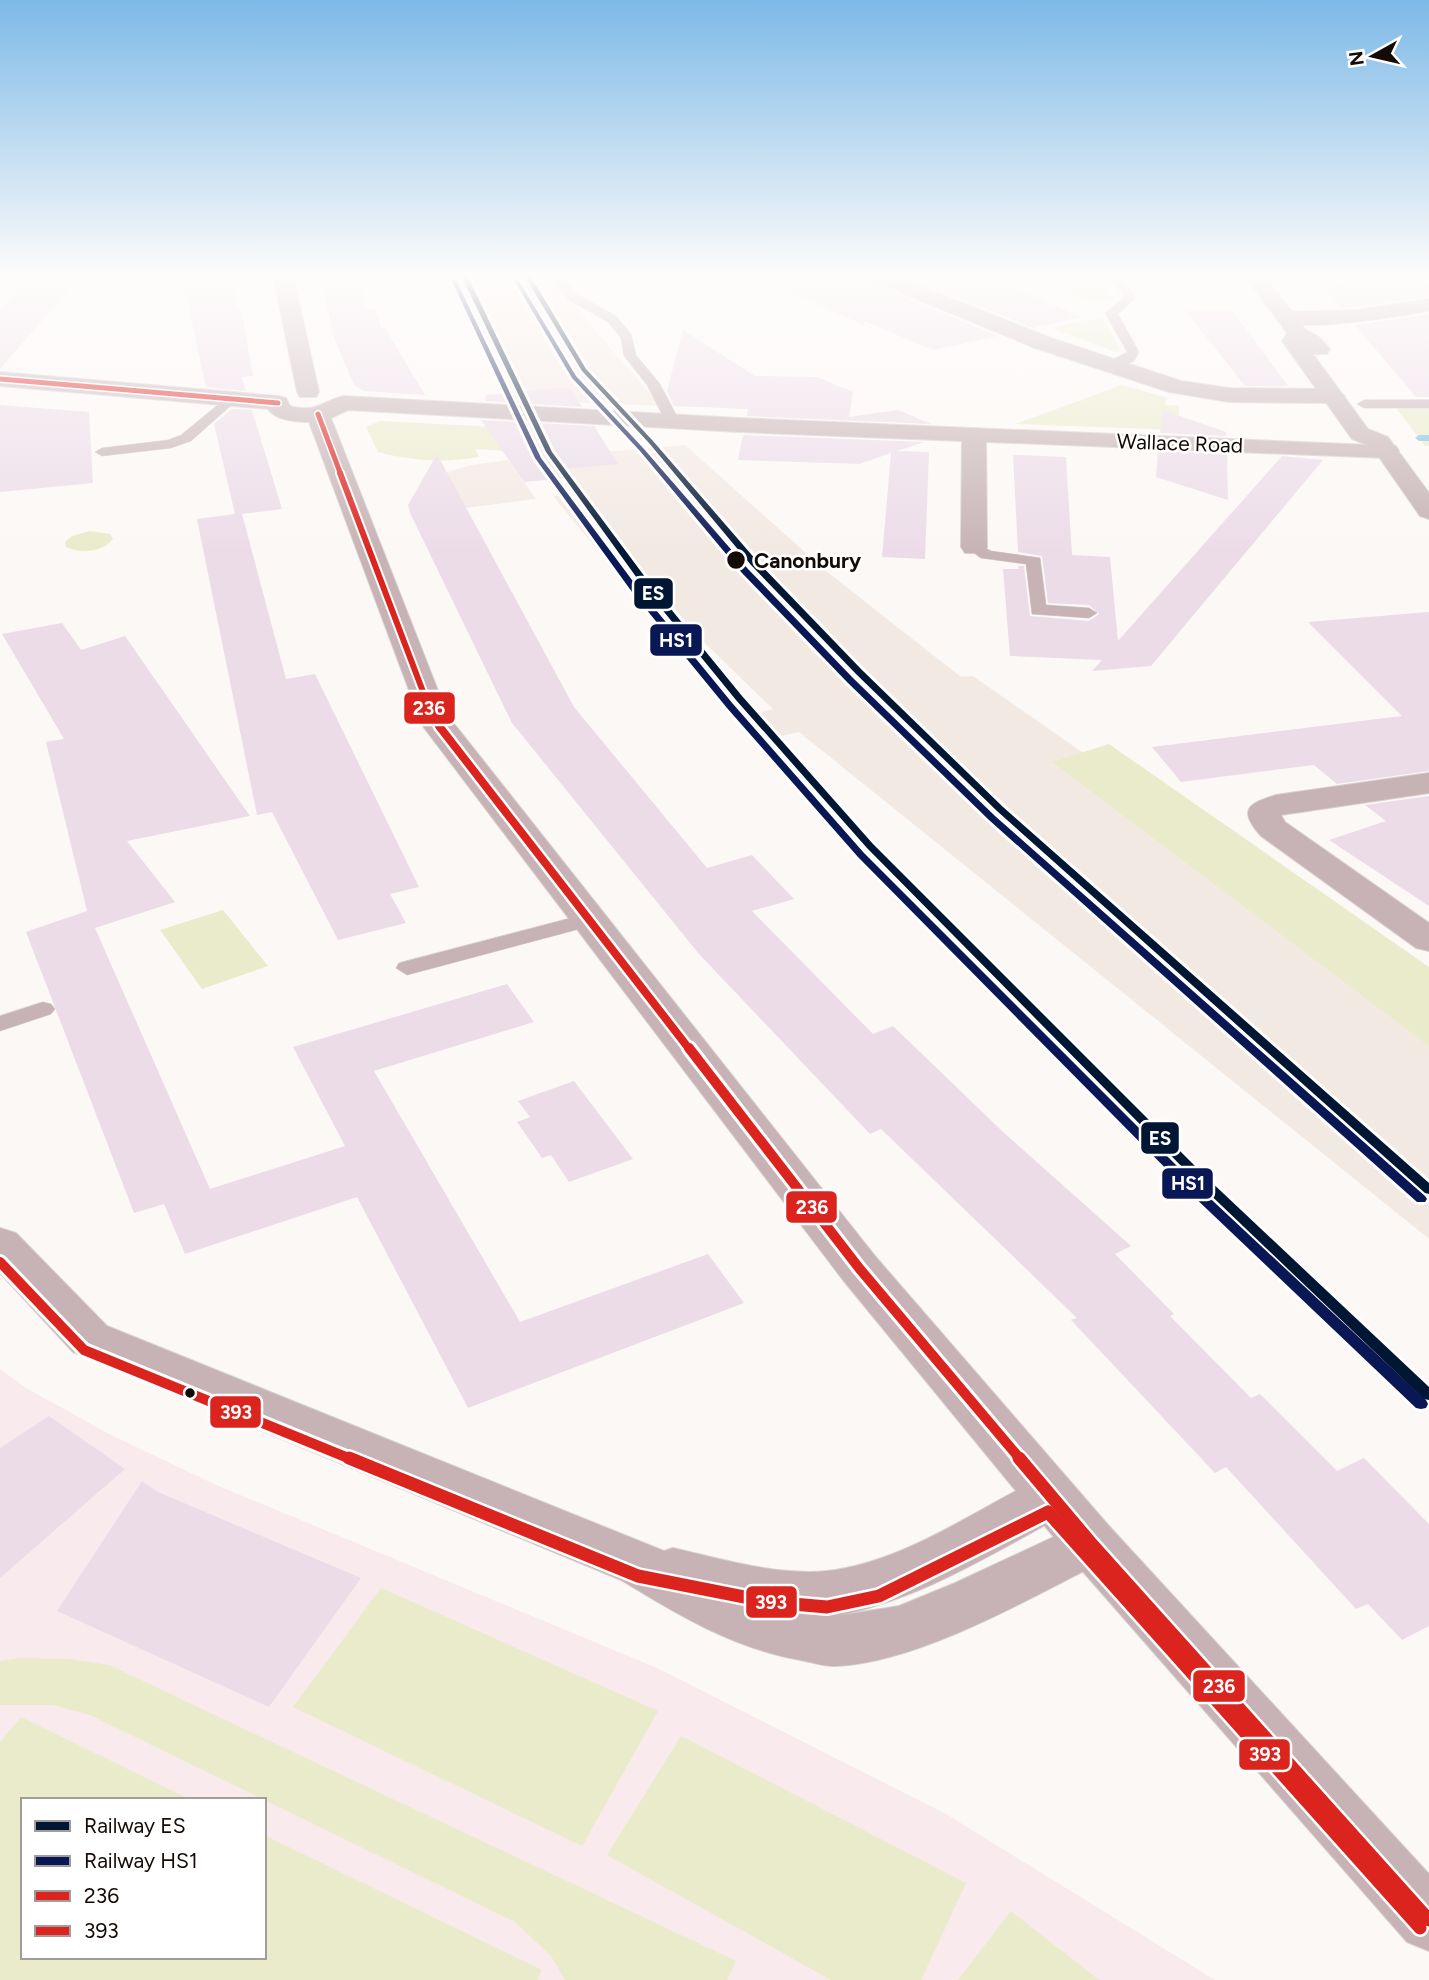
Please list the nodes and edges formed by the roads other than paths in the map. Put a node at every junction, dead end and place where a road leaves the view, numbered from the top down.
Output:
1 (305, 367) edge
2 (639, 367) edge
3 (1110, 367) edge
4 (1313, 367) edge
5 (1334, 367) edge
6 (0, 379) edge
7 (1334, 396) junction
8 (230, 399) junction
9 (313, 403) junction
10 (1364, 404) junction
11 (1429, 404) edge
12 (669, 421) junction
13 (974, 435) junction
14 (1384, 446) junction
15 (102, 452) dead end
16 (1424, 499) edge
17 (974, 547) joint
18 (1088, 613) dead end
19 (1429, 783) edge
20 (590, 919) junction
21 (1429, 940) edge
22 (407, 968) dead end
23 (43, 1009) dead end
24 (0, 1024) edge
25 (0, 1244) edge
26 (1051, 1497) junction
27 (1090, 1542) junction
28 (640, 1564) junction
29 (1429, 1920) edge

1 - 9 street
2 - 12 lane
3 - 7 street
4 - 7 main road
5 - 10 main road
6 - 8 street
7 - 14 main road
8 - 9 street
8 - 15 lane
9 - 12 street, Wallace Road
9 - 20 street
10 - 11 lane
10 - 14 main road
12 - 13 street, Wallace Road
13 - 14 street, Wallace Road
13 - 17 street
14 - 16 main road
17 - 18 lane
19 - 21 street
20 - 22 lane
20 - 26 street
23 - 24 lane
25 - 28 street
26 - 27 street
26 - 28 street
27 - 28 street
27 - 29 street

